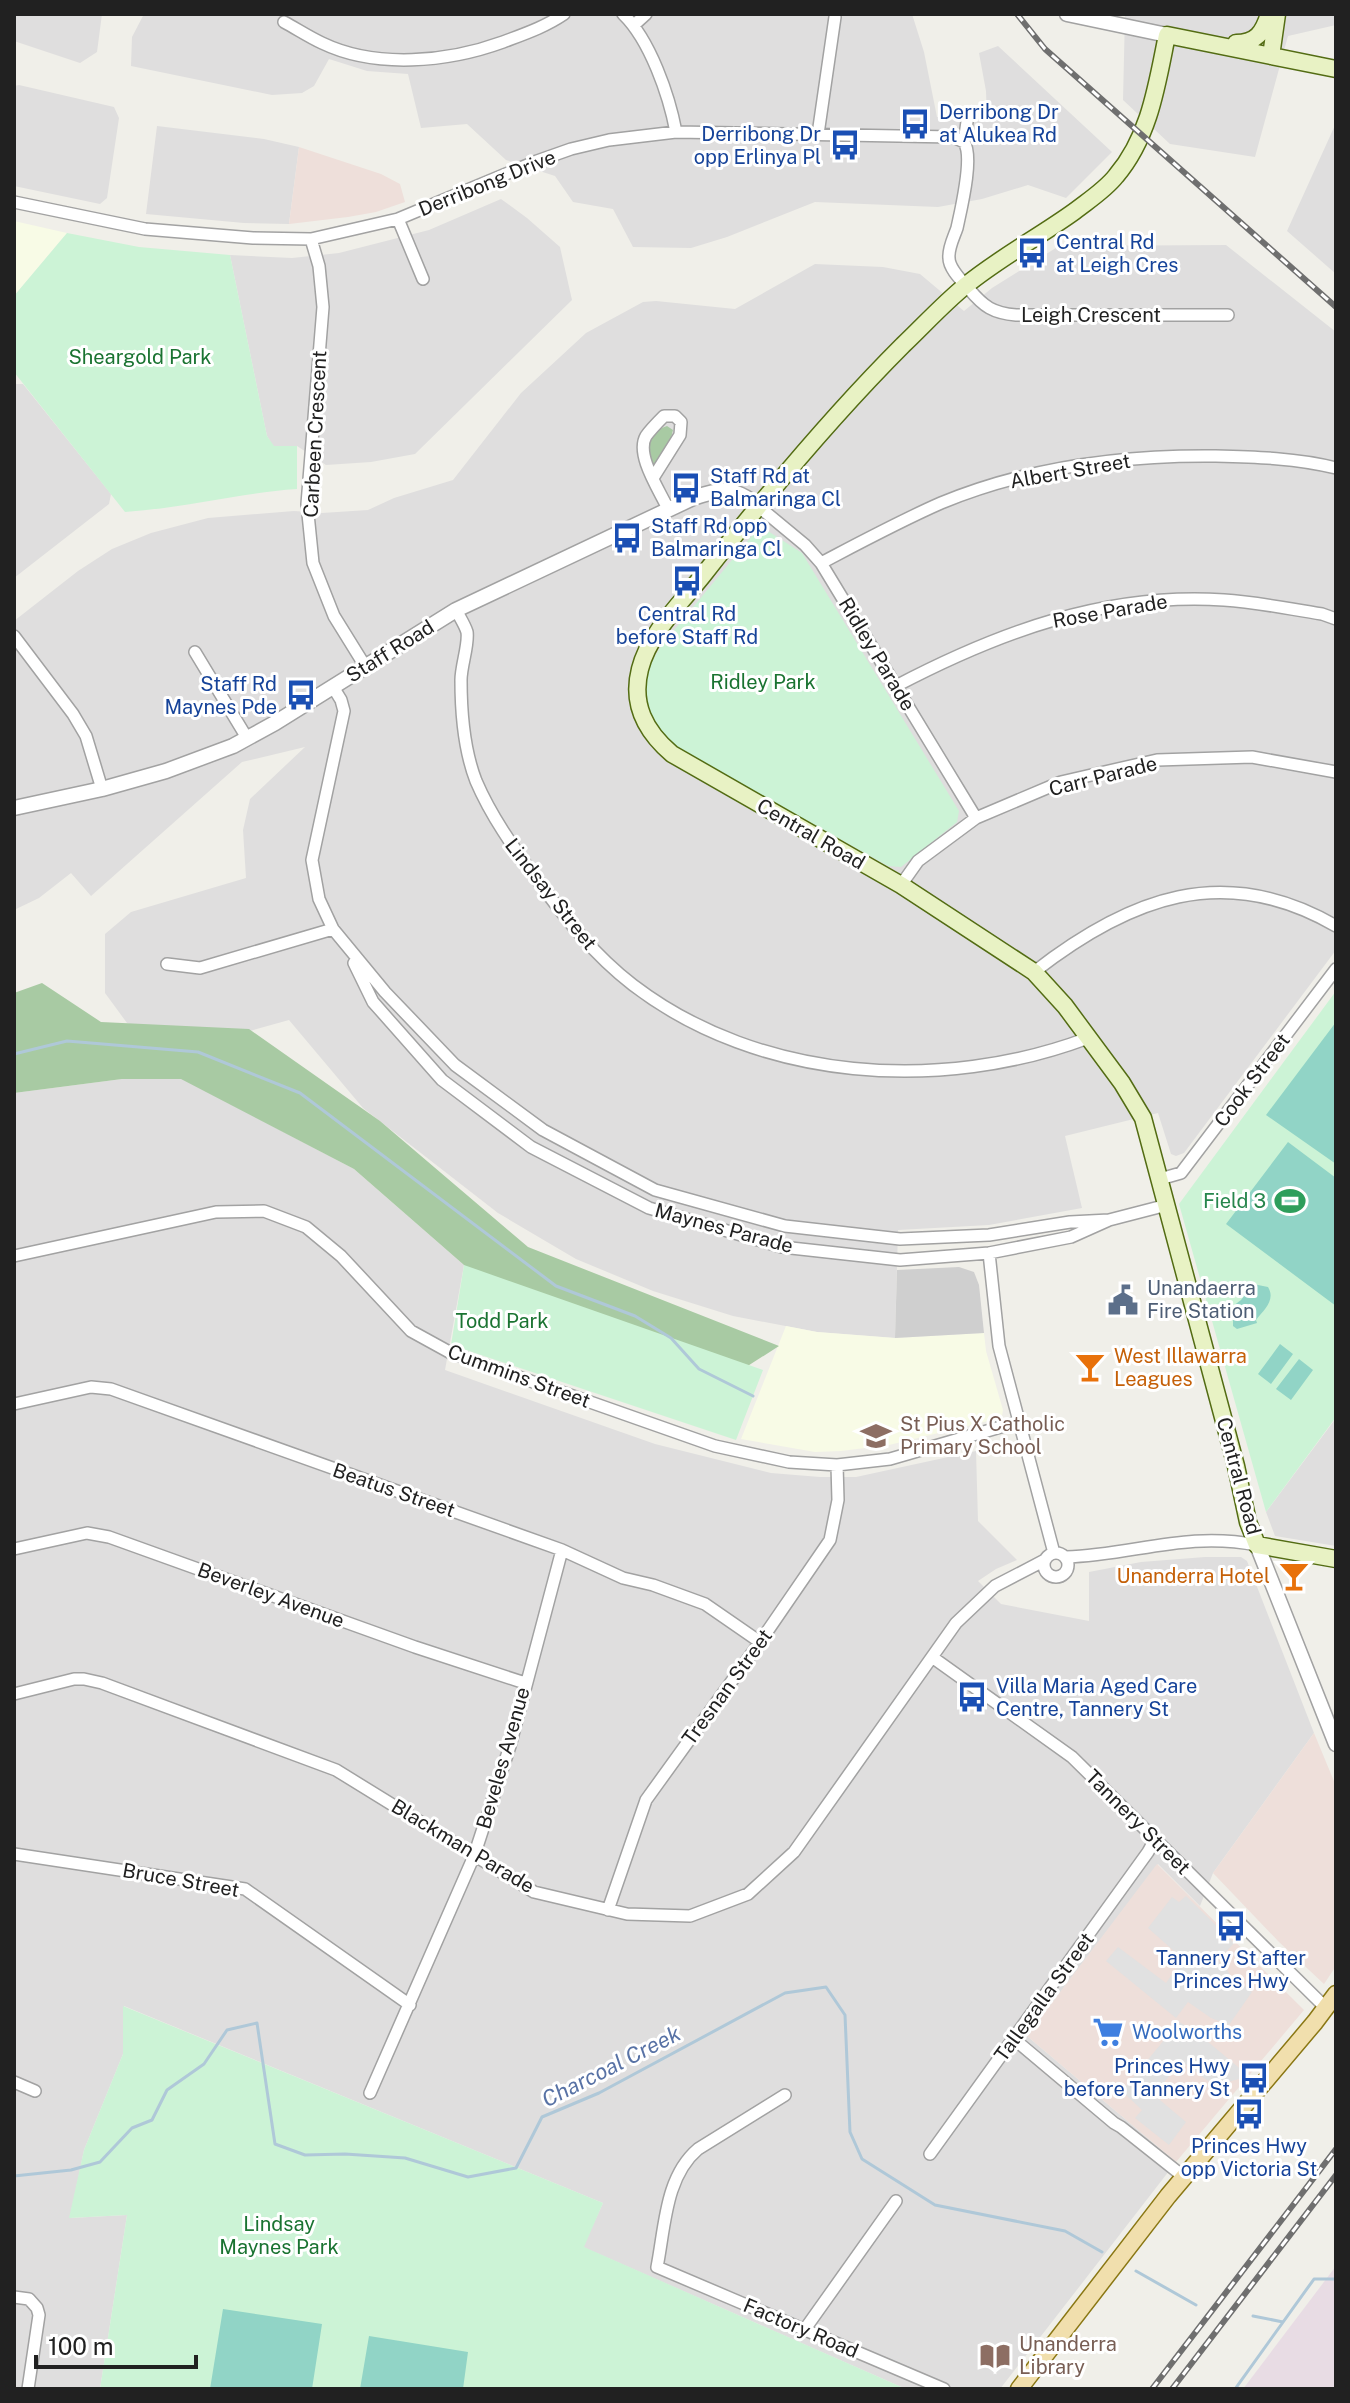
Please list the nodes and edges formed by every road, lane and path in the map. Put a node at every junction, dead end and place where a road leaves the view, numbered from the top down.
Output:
1 (564, 14) edge
2 (623, 14) edge
3 (646, 14) edge
4 (1067, 14) edge
5 (1269, 14) edge
6 (1277, 14) edge
7 (835, 17) dead end
8 (284, 22) dead end
9 (634, 25) junction
10 (1167, 35) junction
11 (1199, 41) junction
12 (1271, 56) junction
13 (1336, 69) edge
14 (968, 115) dead end
15 (676, 132) junction
16 (818, 134) junction
17 (964, 142) junction
18 (14, 202) edge
19 (398, 219) junction
20 (311, 239) junction
21 (423, 279) dead end
22 (965, 286) junction
23 (1228, 315) dead end
24 (1336, 468) edge
25 (653, 478) junction
26 (758, 506) junction
27 (668, 509) junction
28 (821, 563) junction
29 (456, 610) junction
30 (1336, 619) edge
31 (14, 636) edge
32 (195, 652) dead end
33 (365, 666) junction
34 (896, 686) junction
35 (333, 687) junction
36 (247, 738) junction
37 (1336, 772) edge
38 (102, 789) junction
39 (14, 808) edge
40 (976, 818) junction
41 (901, 885) junction
42 (1336, 926) edge
43 (333, 929) junction
44 (344, 945) junction
45 (167, 964) dead end
46 (1336, 969) edge
47 (1034, 972) junction
48 (1088, 1038) junction
49 (1160, 1179) junction
50 (1167, 1205) junction
51 (1109, 1220) junction
52 (989, 1253) junction
53 (14, 1256) edge
54 (14, 1404) edge
55 (1018, 1422) junction
56 (837, 1465) junction
57 (1257, 1545) junction
58 (14, 1549) edge
59 (562, 1550) junction
60 (1335, 1557) edge
61 (1048, 1561) junction
62 (1067, 1562) junction
63 (760, 1642) junction
64 (932, 1657) junction
65 (525, 1683) junction
66 (14, 1694) edge
67 (1336, 1744) edge
68 (1155, 1839) junction
69 (14, 1854) edge
70 (474, 1856) junction
71 (608, 1910) junction
72 (1336, 1994) edge
73 (410, 2005) junction
74 (1326, 2008) junction
75 (1014, 2039) junction
76 (14, 2082) edge
77 (35, 2091) dead end
78 (370, 2093) dead end
79 (785, 2095) dead end
80 (930, 2154) dead end
81 (1184, 2177) junction
82 (896, 2201) dead end
83 (14, 2297) edge
84 (805, 2329) junction
85 (28, 2389) edge
86 (944, 2389) edge
87 (1019, 2389) edge

1 - 8 street
2 - 9 street
3 - 9 street
4 - 10 street
5 - 11 main road
6 - 12 main road
7 - 16 street
9 - 15 street
10 - 11 main road
10 - 22 main road, Central Road
11 - 12 main road
12 - 13 main road
14 - 17 street
15 - 16 street, Derribong Drive
15 - 19 street, Derribong Drive
16 - 17 street, Derribong Drive
17 - 22 street
18 - 20 street, Derribong Drive
19 - 20 street, Derribong Drive
19 - 21 street
20 - 33 street, Carbeen Crescent
22 - 23 street, Leigh Crescent
22 - 26 main road, Central Road
24 - 28 street, Albert Street
25 - 25 street
25 - 27 street
26 - 27 street, Staff Road
26 - 28 street, Ridley Parade
26 - 41 main road, Central Road
27 - 29 street, Staff Road
28 - 34 street, Ridley Parade
29 - 33 street, Staff Road
29 - 48 street, Lindsay Street
30 - 34 street, Rose Parade
31 - 38 street
32 - 36 street
33 - 35 street, Staff Road
34 - 40 street, Ridley Parade
35 - 36 street, Staff Road
35 - 43 street, Maynes Parade
36 - 38 street, Staff Road
37 - 40 street, Carr Parade
38 - 39 street, Staff Road
40 - 41 street, Carr Parade
41 - 47 main road, Central Road
42 - 47 street
43 - 44 street, Maynes Parade
43 - 45 street
44 - 51 street, Maynes Parade
44 - 52 street, Maynes Parade
46 - 49 street, Cook Street
47 - 48 main road, Central Road
48 - 49 main road, Central Road
49 - 50 main road, Central Road
50 - 51 street, Maynes Parade
50 - 57 main road, Central Road
51 - 52 street, Maynes Parade
52 - 55 street
53 - 56 street, Cummins Street
54 - 59 street, Beatus Street
55 - 56 street, Cummins Street
55 - 61 street
56 - 63 street, Tresnan Street
57 - 60 main road
57 - 62 street
57 - 67 street, Central Road
58 - 65 street, Beverley Avenue
59 - 63 street, Beatus Street
59 - 65 street, Beveles Avenue
61 - 62 street
61 - 62 street
61 - 64 street, Blackman Parade
63 - 71 street, Tresnan Street
64 - 68 street, Tannery Street
64 - 71 street, Blackman Parade
65 - 70 street, Beveles Avenue
66 - 70 street, Blackman Parade
68 - 74 street, Tannery Street
68 - 75 street, Tallegalla Street
69 - 73 street, Bruce Street
70 - 71 street, Blackman Parade
70 - 73 street, Beveles Avenue
72 - 74 main road
73 - 78 street, Beveles Avenue
74 - 81 main road
75 - 80 street, Tallegalla Street
75 - 81 street
76 - 77 street
79 - 84 street, Factory Road
81 - 87 main road
82 - 84 street
83 - 85 street
84 - 86 street, Factory Road

